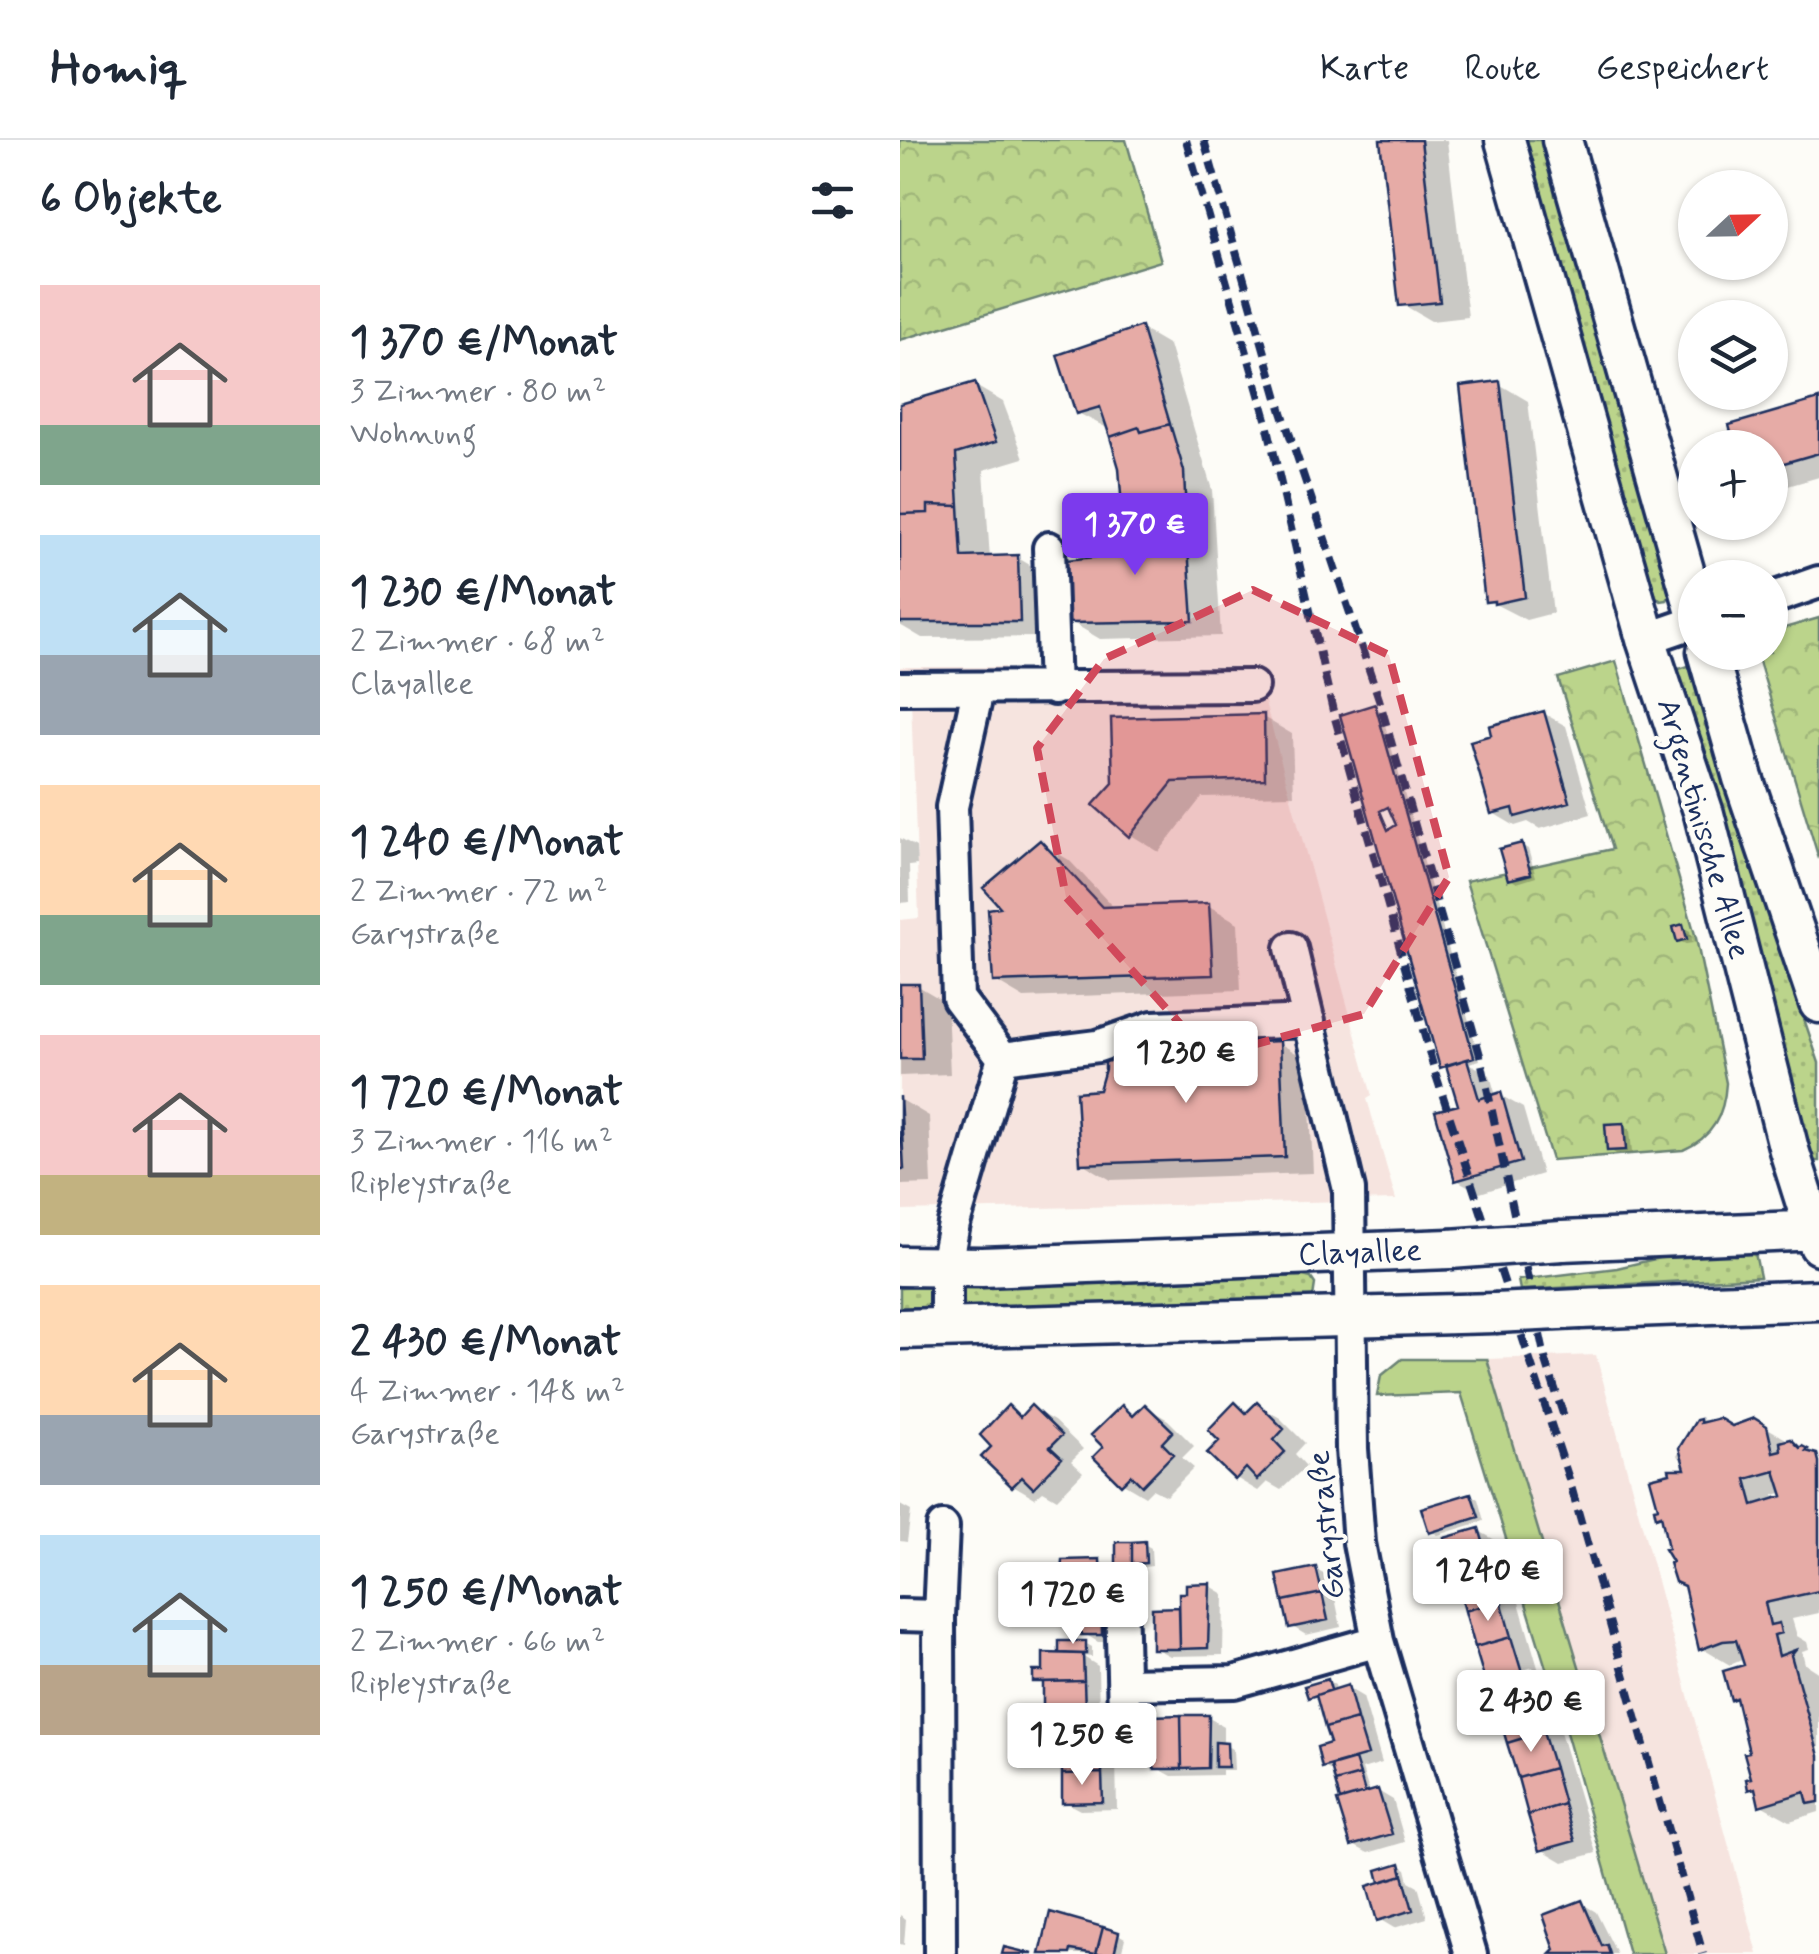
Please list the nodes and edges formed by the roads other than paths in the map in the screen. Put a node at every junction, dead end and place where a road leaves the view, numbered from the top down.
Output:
1 (1505, 140) edge
2 (1562, 140) edge
3 (1049, 548) dead end
4 (1681, 560) edge
5 (1819, 582) edge
6 (1788, 593) edge
7 (1678, 628) edge
8 (1646, 639) junction
9 (1712, 670) edge
10 (1252, 686) dead end
11 (900, 688) edge
12 (1054, 689) junction
13 (978, 690) junction
14 (1291, 948) dead end
15 (1819, 1003) edge
16 (1309, 1021) junction
17 (1003, 1058) junction
18 (1817, 1235) edge
19 (1348, 1254) junction
20 (946, 1265) junction
21 (900, 1266) edge
22 (1819, 1300) edge
23 (1350, 1318) junction
24 (946, 1329) junction
25 (900, 1330) edge
26 (944, 1527) dead end
27 (1121, 1597) dead end
28 (900, 1615) edge
29 (939, 1616) junction
30 (1378, 1641) junction
31 (940, 1954) edge
32 (1471, 1954) edge

1 - 8 main road, Argentinische Allee
2 - 4 main road
3 - 12 street
5 - 6 street
7 - 8 street
8 - 18 main road, Argentinische Allee
9 - 15 main road, Argentinische Allee
10 - 12 street
11 - 13 street
12 - 13 street
13 - 17 street
14 - 16 street, Garystraße
16 - 17 street
16 - 19 street, Garystraße
17 - 20 street
18 - 19 main road, Clayallee, bridge
19 - 20 main road, Clayallee
19 - 23 street, Garystraße
20 - 21 main road, Clayallee
20 - 24 street
22 - 23 main road, Clayallee, bridge
23 - 24 main road, Clayallee
23 - 30 street, Garystraße
24 - 25 main road, Clayallee
26 - 29 street
27 - 30 street
28 - 29 street
29 - 31 street
30 - 32 street, Garystraße

